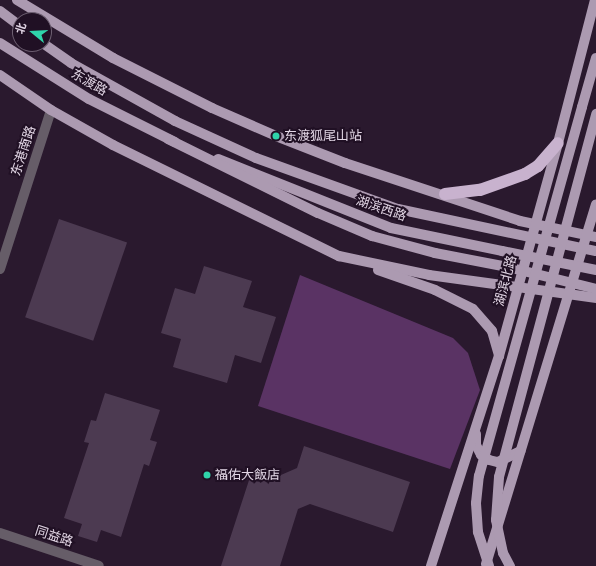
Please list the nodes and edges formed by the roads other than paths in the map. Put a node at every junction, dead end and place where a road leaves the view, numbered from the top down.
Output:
1 (17, 0) edge
2 (595, 0) edge
3 (0, 11) edge
4 (12, 20) edge
5 (0, 43) edge
6 (52, 50) edge
7 (596, 58) edge
8 (0, 75) edge
9 (51, 110) junction
10 (596, 114) edge
11 (176, 121) joint
12 (168, 139) junction
13 (558, 143) junction
14 (445, 194) junction
15 (596, 204) edge
16 (535, 224) junction
17 (591, 236) edge
18 (596, 251) edge
19 (339, 256) junction
20 (0, 269) edge
21 (596, 270) edge
22 (518, 286) junction
23 (596, 289) edge
24 (568, 295) junction
25 (596, 298) edge
26 (499, 356) junction
27 (476, 428) junction
28 (521, 451) junction
29 (0, 533) edge
30 (99, 566) edge
31 (431, 566) edge
32 (485, 566) edge
33 (489, 566) edge
34 (510, 566) edge

1 - 14 main road
2 - 13 main road, 湖滨北路
3 - 4 main road
5 - 12 main road, 东渡路
6 - 11 main road, 东渡路
7 - 33 main road, bridge
8 - 9 main road
9 - 19 main road
9 - 20 street, 东港南路
10 - 34 main road, bridge
11 - 18 main road, 湖滨西路, bridge
12 - 21 main road, 湖滨西路, bridge
12 - 23 main road, bridge
13 - 14 highway
13 - 16 main road, 湖滨北路
14 - 16 main road
15 - 17 main road
16 - 17 main road
16 - 22 main road, 湖滨北路
17 - 24 main road
19 - 22 main road
19 - 26 main road
22 - 24 main road
22 - 26 main road, 湖滨北路
24 - 25 main road
24 - 28 main road
26 - 27 main road, 湖滨北路
27 - 28 main road
27 - 31 main road, 湖滨北路
28 - 32 main road
29 - 30 street, 同益路

